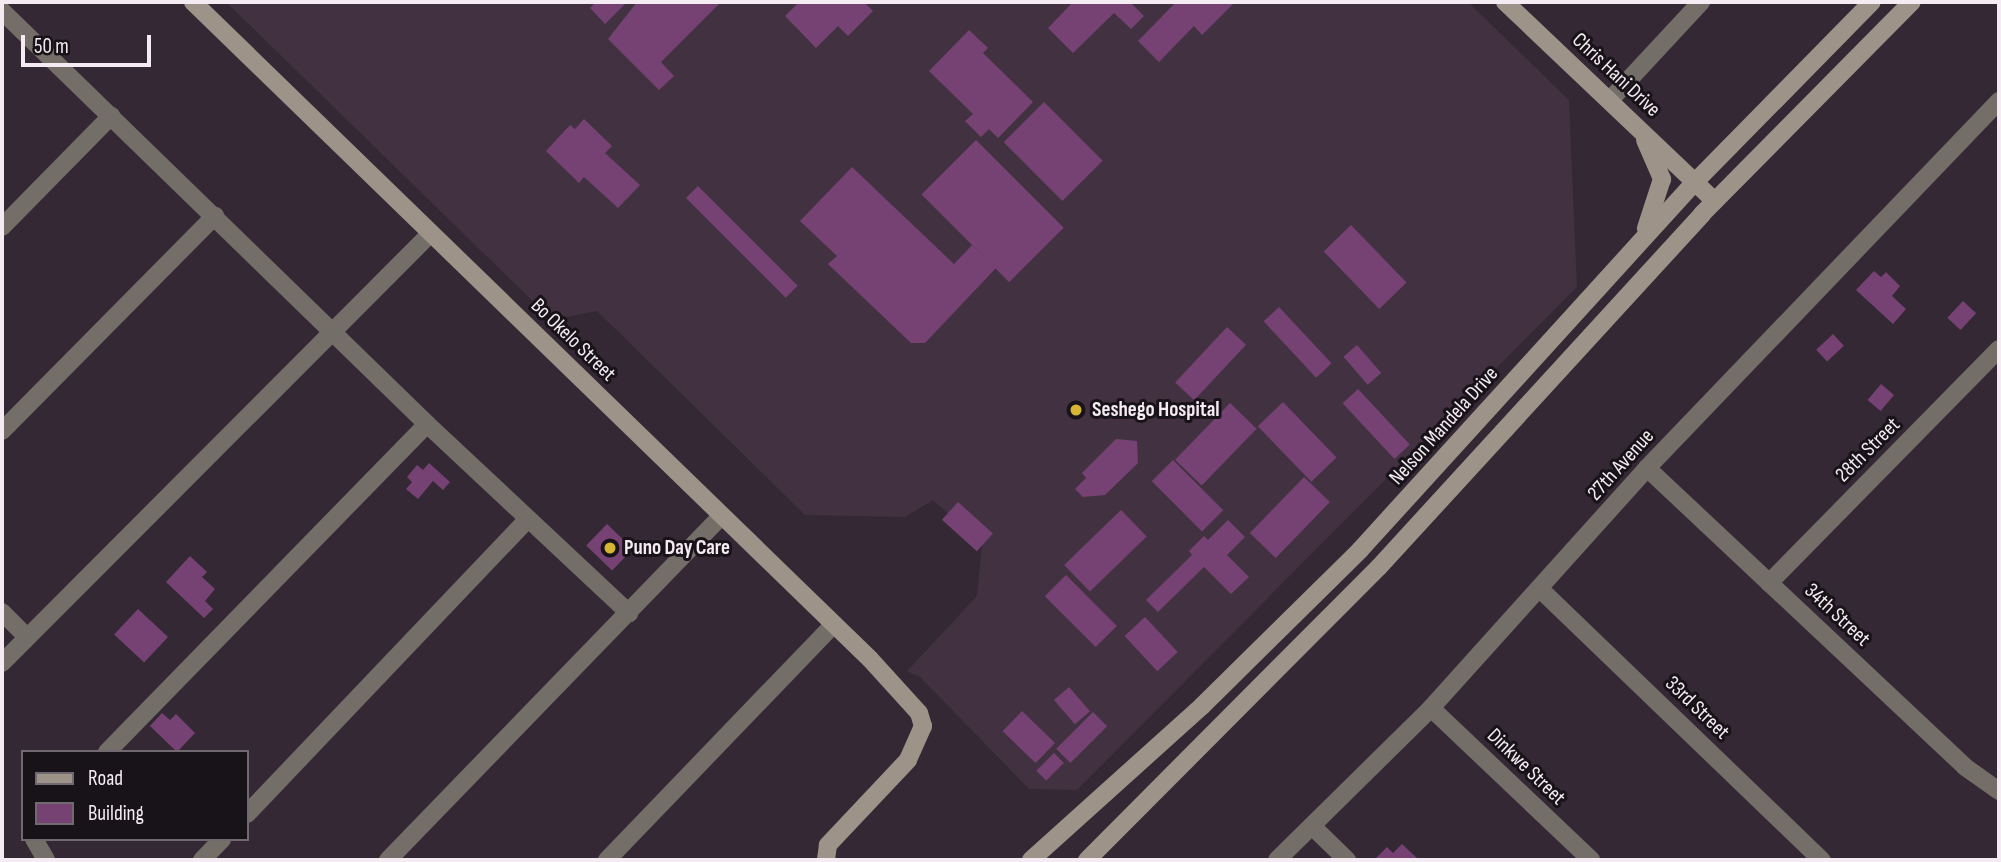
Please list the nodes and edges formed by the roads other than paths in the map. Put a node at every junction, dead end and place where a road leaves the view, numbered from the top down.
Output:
1 (193, 2) edge
2 (1505, 2) edge
3 (1701, 2) edge
4 (1872, 2) edge
5 (1912, 2) edge
6 (5, 22) edge
7 (1610, 100) junction
8 (1999, 101) edge
9 (111, 116) junction
10 (1632, 119) junction
11 (1695, 182) junction
12 (1715, 201) junction
13 (215, 216) junction
14 (2, 227) edge
15 (430, 233) junction
16 (1641, 241) junction
17 (332, 329) junction
18 (1999, 349) edge
19 (427, 424) junction
20 (2, 430) edge
21 (1647, 468) junction
22 (721, 516) junction
23 (528, 519) junction
24 (1769, 583) junction
25 (1540, 589) junction
26 (2, 612) edge
27 (629, 613) junction
28 (834, 624) junction
29 (27, 637) junction
30 (2, 663) edge
31 (1431, 708) junction
32 (109, 750) edge
33 (1999, 791) edge
34 (248, 813) edge
35 (1312, 826) junction
36 (35, 841) edge
37 (220, 841) edge
38 (46, 860) edge
39 (202, 860) edge
40 (388, 860) edge
41 (607, 860) edge
42 (826, 860) edge
43 (1031, 860) edge
44 (1087, 860) edge
45 (1277, 860) edge
46 (1347, 860) edge
47 (1591, 860) edge
48 (1822, 860) edge

1 - 15 main road, Bo Okelo Street
2 - 7 main road, Chris Hani Drive
3 - 7 street
4 - 11 main road, Nelson Mandela Drive
5 - 12 main road
6 - 9 street
7 - 10 main road, Chris Hani Drive
8 - 21 street, 27th Avenue
9 - 13 street
9 - 14 street
10 - 11 main road, Chris Hani Drive
10 - 16 main road
11 - 12 main road, Chris Hani Drive
11 - 16 main road, Nelson Mandela Drive
12 - 44 main road
13 - 17 street
13 - 20 street
15 - 17 street
15 - 22 main road, Bo Okelo Street
16 - 43 main road, Nelson Mandela Drive
17 - 19 street
17 - 29 street
18 - 24 street, 28th Street
19 - 23 street
19 - 32 street
21 - 24 street, 34th Street
21 - 25 street, 27th Avenue
22 - 27 street
22 - 28 main road, Bo Okelo Street
23 - 27 street
23 - 34 street
24 - 33 street, 34th Street
25 - 31 street, 27th Avenue
25 - 48 street, 33rd Street
26 - 29 street
27 - 40 street
28 - 41 street
28 - 42 main road, Bo Okelo Street
29 - 30 street
31 - 35 street, 27th Avenue
31 - 47 street, Dinkwe Street
35 - 45 street, 27th Avenue
35 - 46 street
36 - 38 street
37 - 39 street

